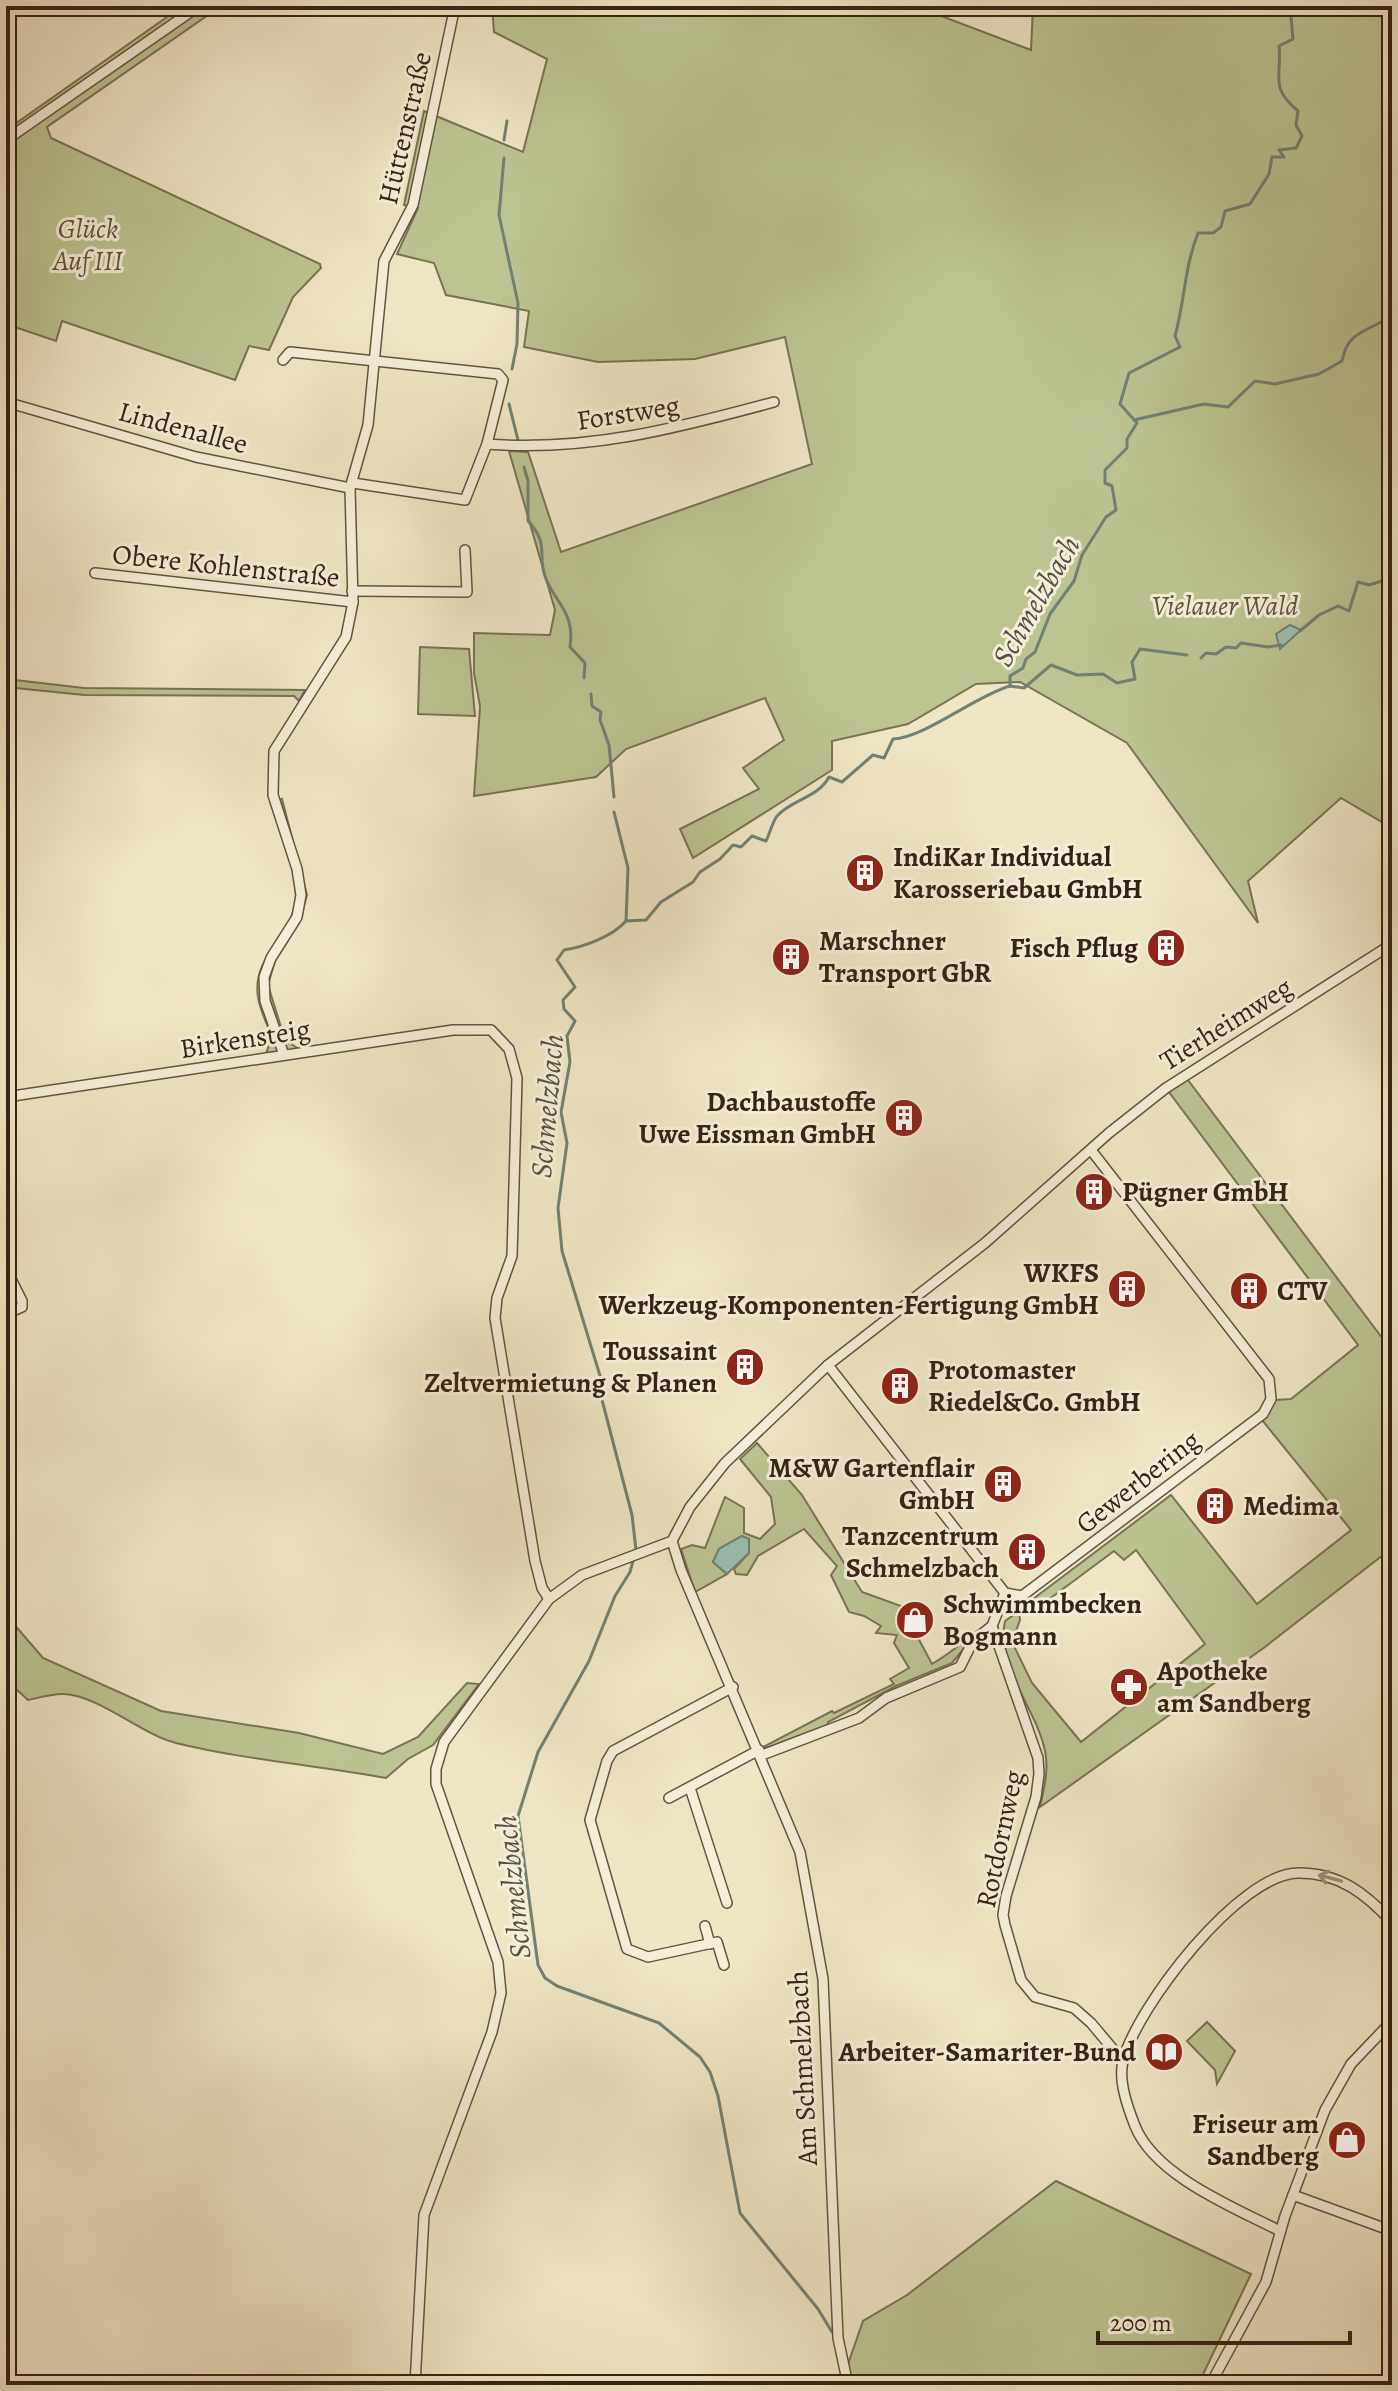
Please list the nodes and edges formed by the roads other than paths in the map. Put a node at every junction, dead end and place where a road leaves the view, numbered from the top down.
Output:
1 (199, 6) edge
2 (455, 6) edge
3 (6, 140) edge
4 (378, 302) joint
5 (283, 360) dead end
6 (373, 361) junction
7 (6, 402) edge
8 (774, 402) dead end
9 (487, 444) junction
10 (352, 486) junction
11 (465, 550) dead end
12 (95, 573) dead end
13 (352, 591) junction
14 (353, 602) junction
15 (1392, 944) edge
16 (284, 1055) junction
17 (6, 1097) edge
18 (1091, 1150) junction
19 (6, 1269) edge
20 (6, 1314) edge
21 (828, 1365) junction
22 (672, 1541) junction
23 (1005, 1593) junction
24 (549, 1599) junction
25 (992, 1626) junction
26 (733, 1687) junction
27 (761, 1753) junction
28 (690, 1788) junction
29 (669, 1798) dead end
30 (727, 1903) dead end
31 (1392, 1922) edge
32 (705, 1926) dead end
33 (710, 1944) junction
34 (724, 1965) dead end
35 (1392, 2021) edge
36 (1123, 2061) junction
37 (1293, 2195) junction
38 (1280, 2231) junction
39 (1392, 2231) edge
40 (415, 2385) edge
41 (848, 2385) edge
42 (1210, 2385) edge

1 - 3 street
2 - 4 street, Hüttenstraße
4 - 6 street, Obere Kohlenstraße
5 - 6 street
6 - 9 street
6 - 10 street, Obere Kohlenstraße
7 - 10 street, Lindenallee
8 - 9 street, Forstweg
9 - 10 street
10 - 13 street, Obere Kohlenstraße
11 - 13 street
12 - 14 street, Obere Kohlenstraße
13 - 14 street, Obere Kohlenstraße
14 - 16 street, Obere Kohlenstraße
15 - 18 street, Tierheimweg
16 - 17 street, Birkensteig
16 - 24 street, Birkensteig
18 - 21 street
18 - 23 street, Gewerbering
19 - 20 street
21 - 22 street
21 - 23 street
22 - 24 street
22 - 26 street, Am Schmelzbach
23 - 25 street
24 - 40 street
25 - 27 street
25 - 36 street, Rotdornweg
26 - 27 street, Am Schmelzbach
26 - 33 street
27 - 28 street
27 - 41 street, Am Schmelzbach
28 - 29 street
28 - 30 street
31 -> 36 street
32 - 33 street
33 - 34 street
35 - 37 street
36 - 38 street
37 - 38 street
37 - 39 street
38 - 42 street

